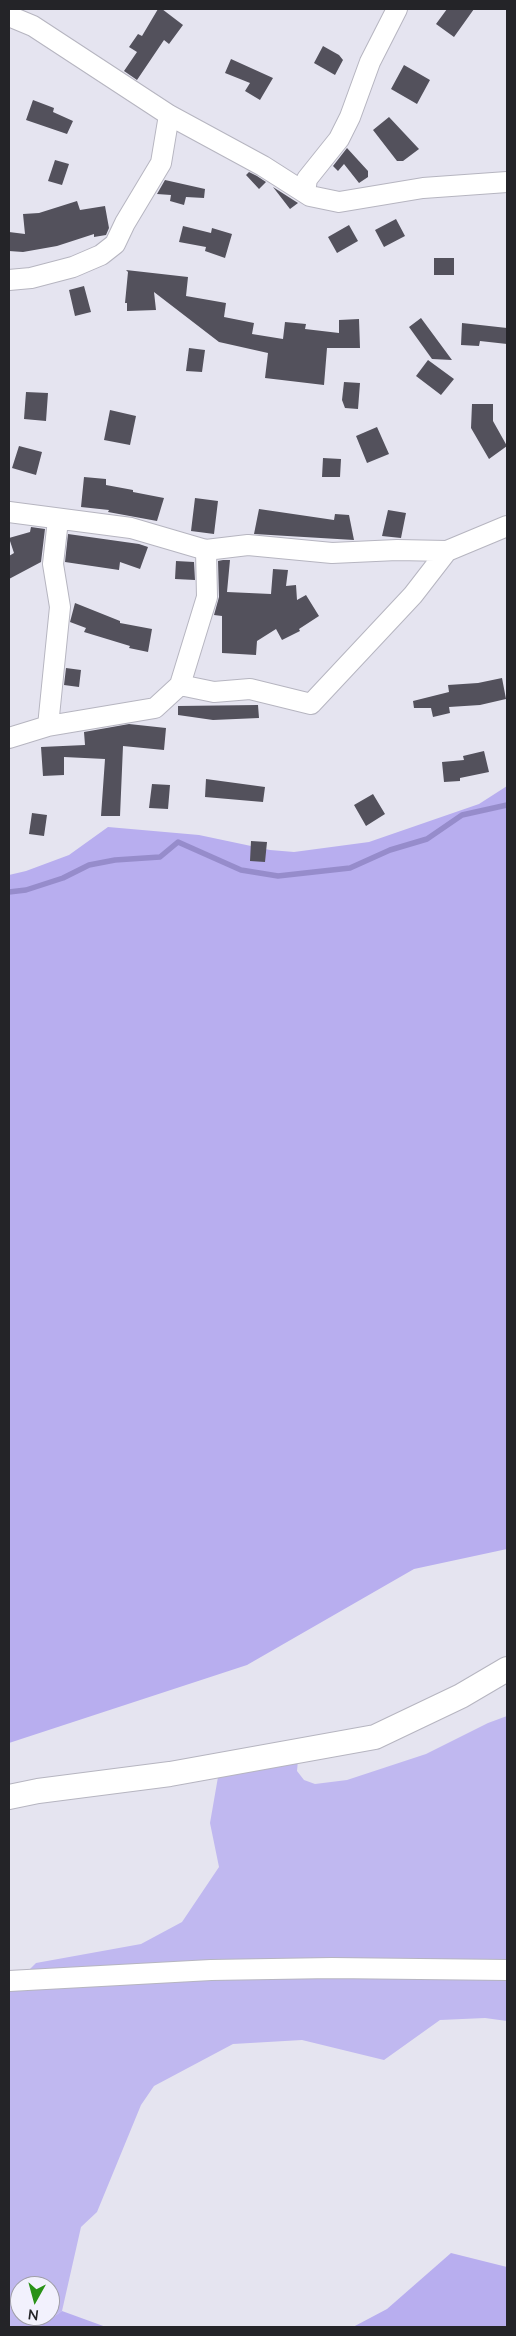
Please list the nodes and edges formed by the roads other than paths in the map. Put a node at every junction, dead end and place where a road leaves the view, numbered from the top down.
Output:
1 (397, 9) edge
2 (9, 16) edge
3 (170, 114) junction
4 (507, 182) edge
5 (305, 192) junction
6 (9, 280) edge
7 (9, 512) edge
8 (58, 520) junction
9 (507, 526) edge
10 (206, 550) junction
11 (447, 551) junction
12 (180, 685) junction
13 (48, 726) junction
14 (9, 738) edge
15 (507, 1669) edge
16 (9, 1797) edge
17 (507, 1970) edge
18 (9, 1981) edge

1 - 5 street
2 - 3 street
3 - 5 street
3 - 6 street
4 - 5 street
7 - 8 street
8 - 10 street
8 - 13 street
9 - 11 street
10 - 11 street
10 - 12 street
11 - 12 street
12 - 13 street
13 - 14 street
15 - 16 street
17 - 18 street

